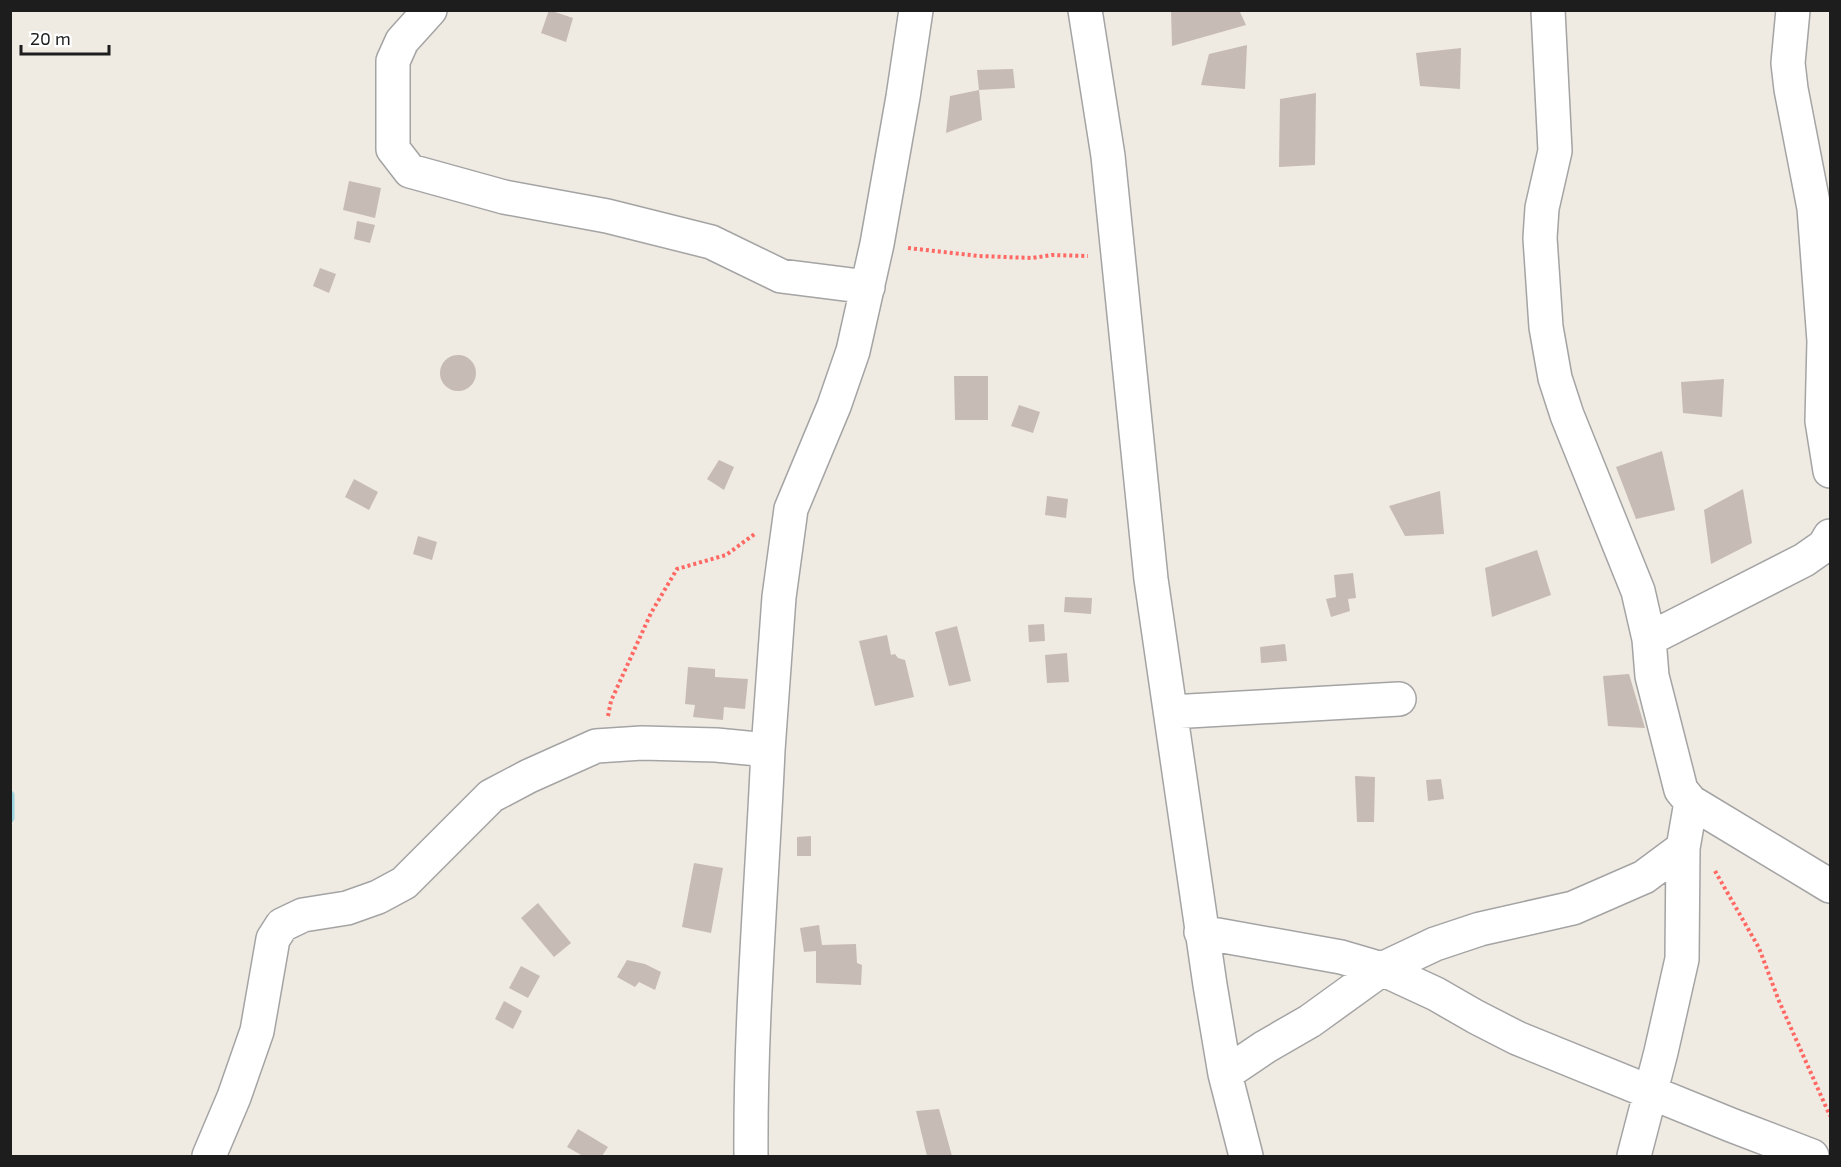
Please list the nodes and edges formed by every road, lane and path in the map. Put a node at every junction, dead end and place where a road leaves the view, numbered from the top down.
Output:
1 (430, 10) edge
2 (916, 10) edge
3 (1085, 10) edge
4 (1548, 10) edge
5 (1793, 10) edge
6 (877, 244) junction
7 (1118, 253) junction
8 (868, 287) junction
9 (1827, 340) edge
10 (1830, 471) edge
11 (791, 509) junction
12 (1830, 536) edge
13 (1649, 639) junction
14 (1399, 699) dead end
15 (1171, 712) junction
16 (596, 746) junction
17 (768, 750) junction
18 (1691, 802) junction
19 (1683, 848) junction
20 (1712, 865) dead end
21 (1830, 886) edge
22 (1201, 932) junction
23 (1382, 969) junction
24 (1226, 1074) junction
25 (1649, 1092) junction
26 (1830, 1116) edge
27 (209, 1156) edge
28 (751, 1156) edge
29 (1246, 1156) edge
30 (1634, 1156) edge
31 (1812, 1156) edge

1 - 8 street
2 - 6 street
3 - 7 street
4 - 13 street
5 - 9 street
6 - 7 path
6 - 8 street
7 - 15 street
8 - 11 street
9 - 10 street
11 - 16 path
11 - 17 street
12 - 13 street
13 - 18 street
14 - 15 street
15 - 22 street
16 - 17 street
16 - 27 street
17 - 28 street
18 - 19 street
18 - 21 street
19 - 23 street
19 - 25 street
20 - 26 path
22 - 23 street
22 - 24 street
23 - 24 street
23 - 25 street
24 - 29 street
25 - 30 street
25 - 31 street

